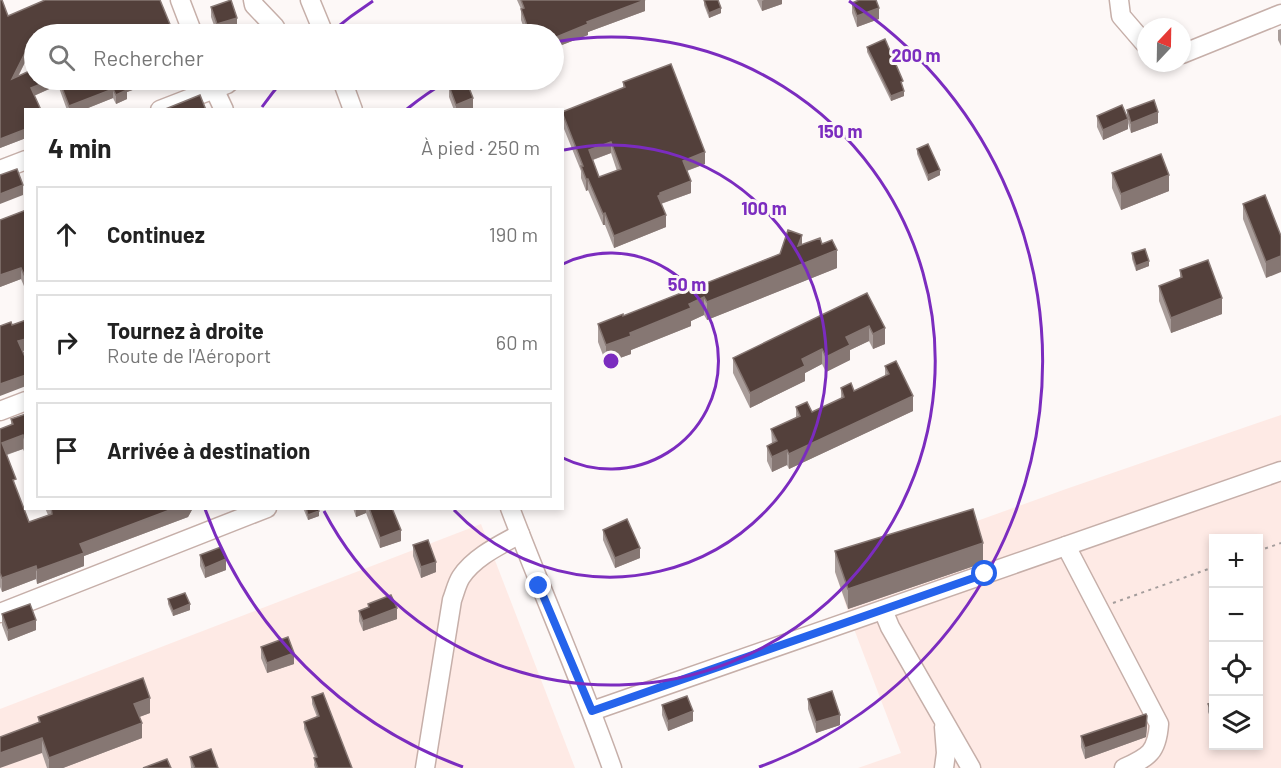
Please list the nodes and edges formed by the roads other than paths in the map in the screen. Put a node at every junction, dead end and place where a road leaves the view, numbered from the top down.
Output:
1 (180, 0) edge
2 (253, 0) edge
3 (310, 0) edge
4 (1119, 0) edge
5 (1281, 14) edge
6 (189, 24) edge
7 (272, 24) edge
8 (320, 24) edge
9 (1137, 35) edge
10 (1191, 50) edge
11 (200, 90) edge
12 (215, 90) edge
13 (346, 90) edge
14 (164, 108) edge
15 (223, 108) edge
16 (352, 108) edge
17 (24, 161) edge
18 (0, 170) edge
19 (24, 402) edge
20 (0, 411) edge
21 (1281, 471) edge
22 (262, 510) edge
23 (511, 510) edge
24 (520, 534) junction
25 (1066, 546) junction
26 (883, 610) junction
27 (0, 613) edge
28 (592, 711) junction
29 (944, 722) junction
30 (425, 768) edge
31 (612, 768) edge
32 (944, 768) edge
33 (970, 768) edge
34 (1124, 768) edge

1 - 6 street
2 - 7 street
3 - 8 street
4 - 9 street
5 - 10 street
11 - 14 street
12 - 15 street
13 - 16 street
17 - 18 street
19 - 20 street
21 - 25 street
22 - 27 street
23 - 24 street
24 - 28 street
24 - 30 street
25 - 26 street
25 - 34 street
26 - 28 street
26 - 29 street
28 - 31 street
29 - 32 street
29 - 33 street

